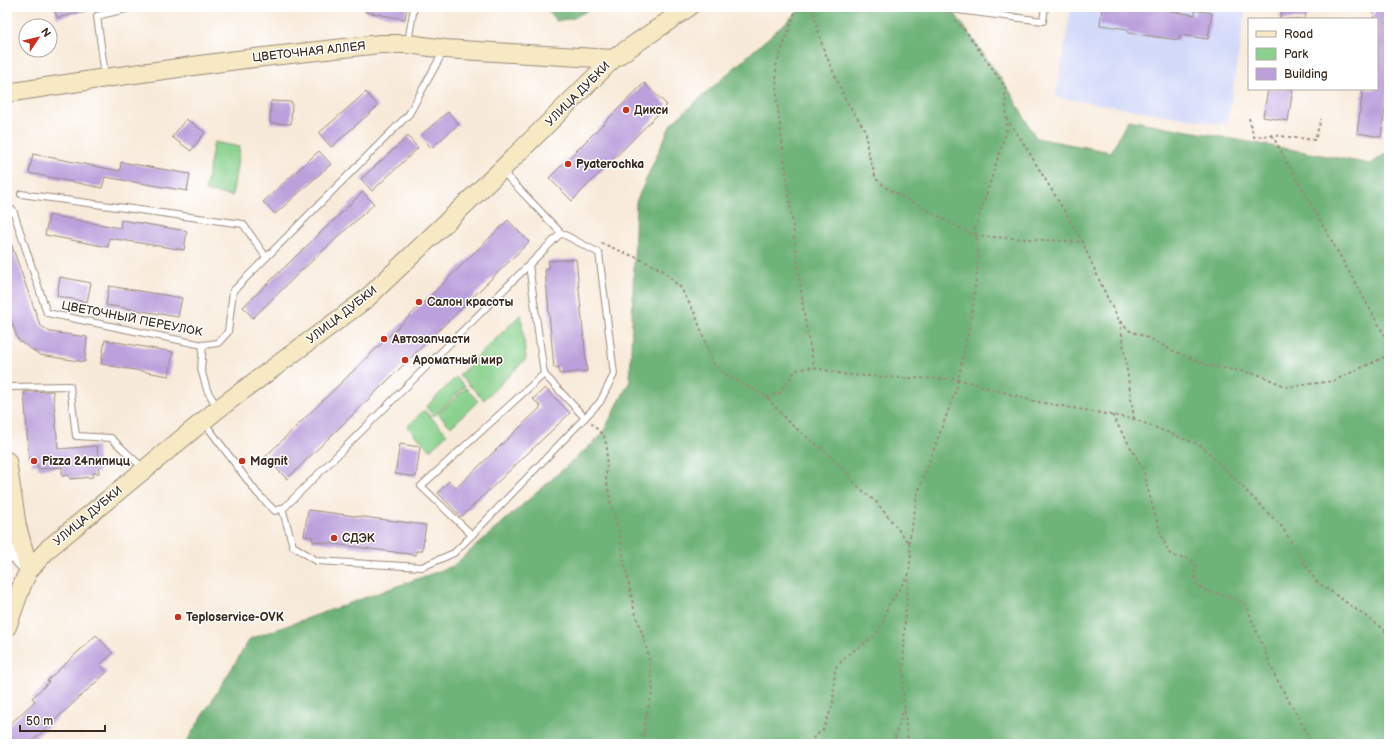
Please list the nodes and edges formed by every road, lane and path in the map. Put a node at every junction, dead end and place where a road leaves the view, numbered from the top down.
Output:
1 (134, 7) edge
2 (414, 7) edge
3 (689, 7) edge
4 (797, 7) edge
5 (812, 7) edge
6 (935, 7) edge
7 (1045, 7) edge
8 (944, 8) junction
9 (408, 44) junction
10 (445, 49) junction
11 (613, 59) junction
12 (105, 78) junction
13 (7, 93) edge
14 (1006, 118) junction
15 (1249, 118) dead end
16 (1321, 119) dead end
17 (1272, 135) junction
18 (501, 170) junction
19 (21, 194) dead end
20 (13, 210) dead end
21 (561, 233) junction
22 (976, 236) junction
23 (1082, 242) junction
24 (601, 243) dead end
25 (266, 257) junction
26 (529, 265) junction
27 (1119, 320) junction
28 (1389, 343) edge
29 (202, 345) junction
30 (1389, 355) edge
31 (814, 367) junction
32 (544, 374) junction
33 (958, 379) junction
34 (7, 387) edge
35 (767, 397) junction
36 (218, 409) junction
37 (1112, 415) junction
38 (586, 418) junction
39 (1134, 419) junction
40 (203, 421) junction
41 (7, 461) edge
42 (144, 469) junction
43 (11, 505) edge
44 (282, 508) junction
45 (472, 535) junction
46 (909, 543) junction
47 (7, 548) edge
48 (29, 570) junction
49 (909, 574) junction
50 (7, 627) edge
51 (1385, 630) junction
52 (1389, 631) edge
53 (1389, 647) edge
54 (904, 707) junction
55 (643, 744) edge
56 (812, 744) edge
57 (892, 744) edge
58 (908, 744) edge
59 (1310, 744) edge

1 - 12 lane
2 - 9 lane
3 - 11 street, УЛИЦА ДУБКИ
4 - 31 path
5 - 22 path
6 - 8 lane
7 - 8 lane
8 - 14 path
9 - 10 street, ЦВЕТОЧНАЯ АЛЛЕЯ
9 - 12 street, ЦВЕТОЧНАЯ АЛЛЕЯ
10 - 11 street, ЦВЕТОЧНАЯ АЛЛЕЯ
10 - 25 lane, ЦВЕТОЧНЫЙ ПЕРЕУЛОК
11 - 18 street, УЛИЦА ДУБКИ
12 - 13 street, ЦВЕТОЧНАЯ АЛЛЕЯ
14 - 22 path
14 - 23 path
15 - 17 path
16 - 17 path
17 - 28 path
18 - 21 lane
18 - 36 street, УЛИЦА ДУБКИ
19 - 25 lane
20 - 29 lane, ЦВЕТОЧНЫЙ ПЕРЕУЛОК
21 - 26 lane
21 - 38 lane
22 - 23 path
22 - 33 path
23 - 27 path
24 - 35 path
25 - 29 lane, ЦВЕТОЧНЫЙ ПЕРЕУЛОК
26 - 32 lane
26 - 44 lane
27 - 30 path
27 - 39 path
29 - 36 lane
31 - 33 path
31 - 35 path
32 - 38 lane
32 - 45 lane
33 - 37 path
33 - 46 path
34 - 42 lane
35 - 46 path
36 - 40 street, УЛИЦА ДУБКИ
37 - 39 path
37 - 59 path
38 - 45 lane
38 - 55 path
39 - 51 path
40 - 42 street, УЛИЦА ДУБКИ
40 - 44 lane
41 - 43 street
42 - 48 street, УЛИЦА ДУБКИ
43 - 48 street
44 - 45 lane
46 - 49 path
47 - 48 street
48 - 50 street, УЛИЦА ДУБКИ
49 - 54 path
49 - 56 path
51 - 52 path
51 - 53 path
54 - 57 path
54 - 58 path

